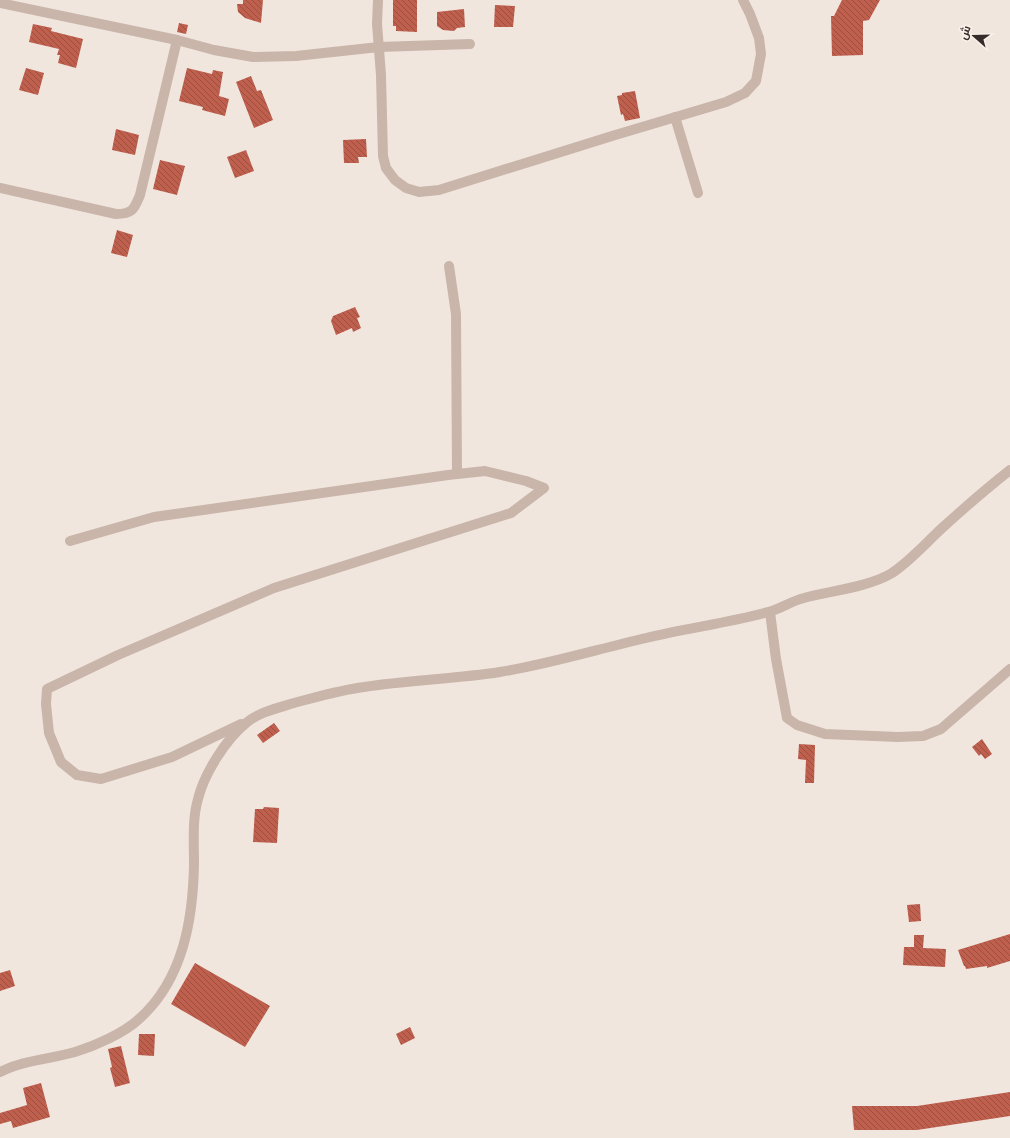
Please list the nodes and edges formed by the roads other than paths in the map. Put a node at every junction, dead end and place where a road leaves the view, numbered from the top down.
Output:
1 (378, 0) edge
2 (743, 0) edge
3 (0, 3) edge
4 (177, 40) junction
5 (470, 44) dead end
6 (379, 47) junction
7 (675, 118) junction
8 (0, 188) edge
9 (698, 193) dead end
10 (449, 266) dead end
11 (1010, 470) edge
12 (457, 474) junction
13 (70, 541) dead end
14 (770, 612) junction
15 (1010, 669) edge
16 (247, 722) junction
17 (0, 1072) edge

1 - 6 street
2 - 7 street
3 - 4 street
4 - 6 street
4 - 8 street
5 - 6 street
6 - 7 street
7 - 9 street
10 - 12 street
11 - 14 street
12 - 13 street
12 - 16 street
14 - 15 street
14 - 16 street
16 - 17 street

